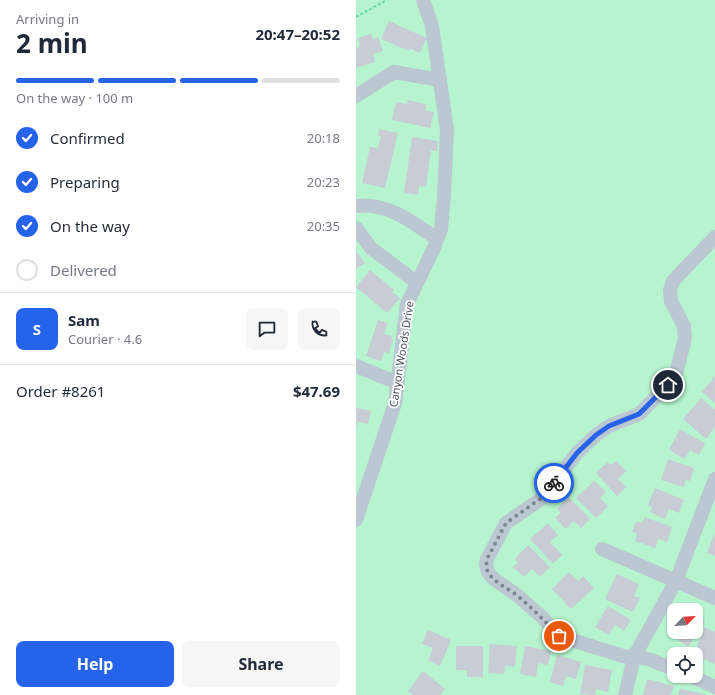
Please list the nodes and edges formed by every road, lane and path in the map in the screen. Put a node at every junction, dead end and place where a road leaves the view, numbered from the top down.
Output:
1 (387, 0) edge
2 (423, 0) edge
3 (356, 17) edge
4 (440, 80) junction
5 (356, 96) edge
6 (356, 206) edge
7 (356, 228) edge
8 (715, 237) edge
9 (437, 239) junction
10 (416, 282) junction
11 (356, 366) edge
12 (398, 383) junction
13 (715, 479) edge
14 (356, 520) edge
15 (602, 549) dead end
16 (676, 581) junction
17 (715, 598) edge
18 (634, 658) junction
19 (667, 666) edge
20 (703, 682) edge
21 (715, 687) edge
22 (625, 695) edge

1 - 3 path
2 - 4 street, Canyon Woods Drive
4 - 5 street
4 - 9 street, Canyon Woods Drive
6 - 9 street
7 - 10 street
8 - 18 street
9 - 10 street, Canyon Woods Drive
10 - 12 street, Canyon Woods Drive
11 - 12 street
12 - 14 street, Canyon Woods Drive
13 - 16 street
15 - 16 street
16 - 17 street
16 - 18 street
18 - 19 street
18 - 22 street
20 - 21 street

